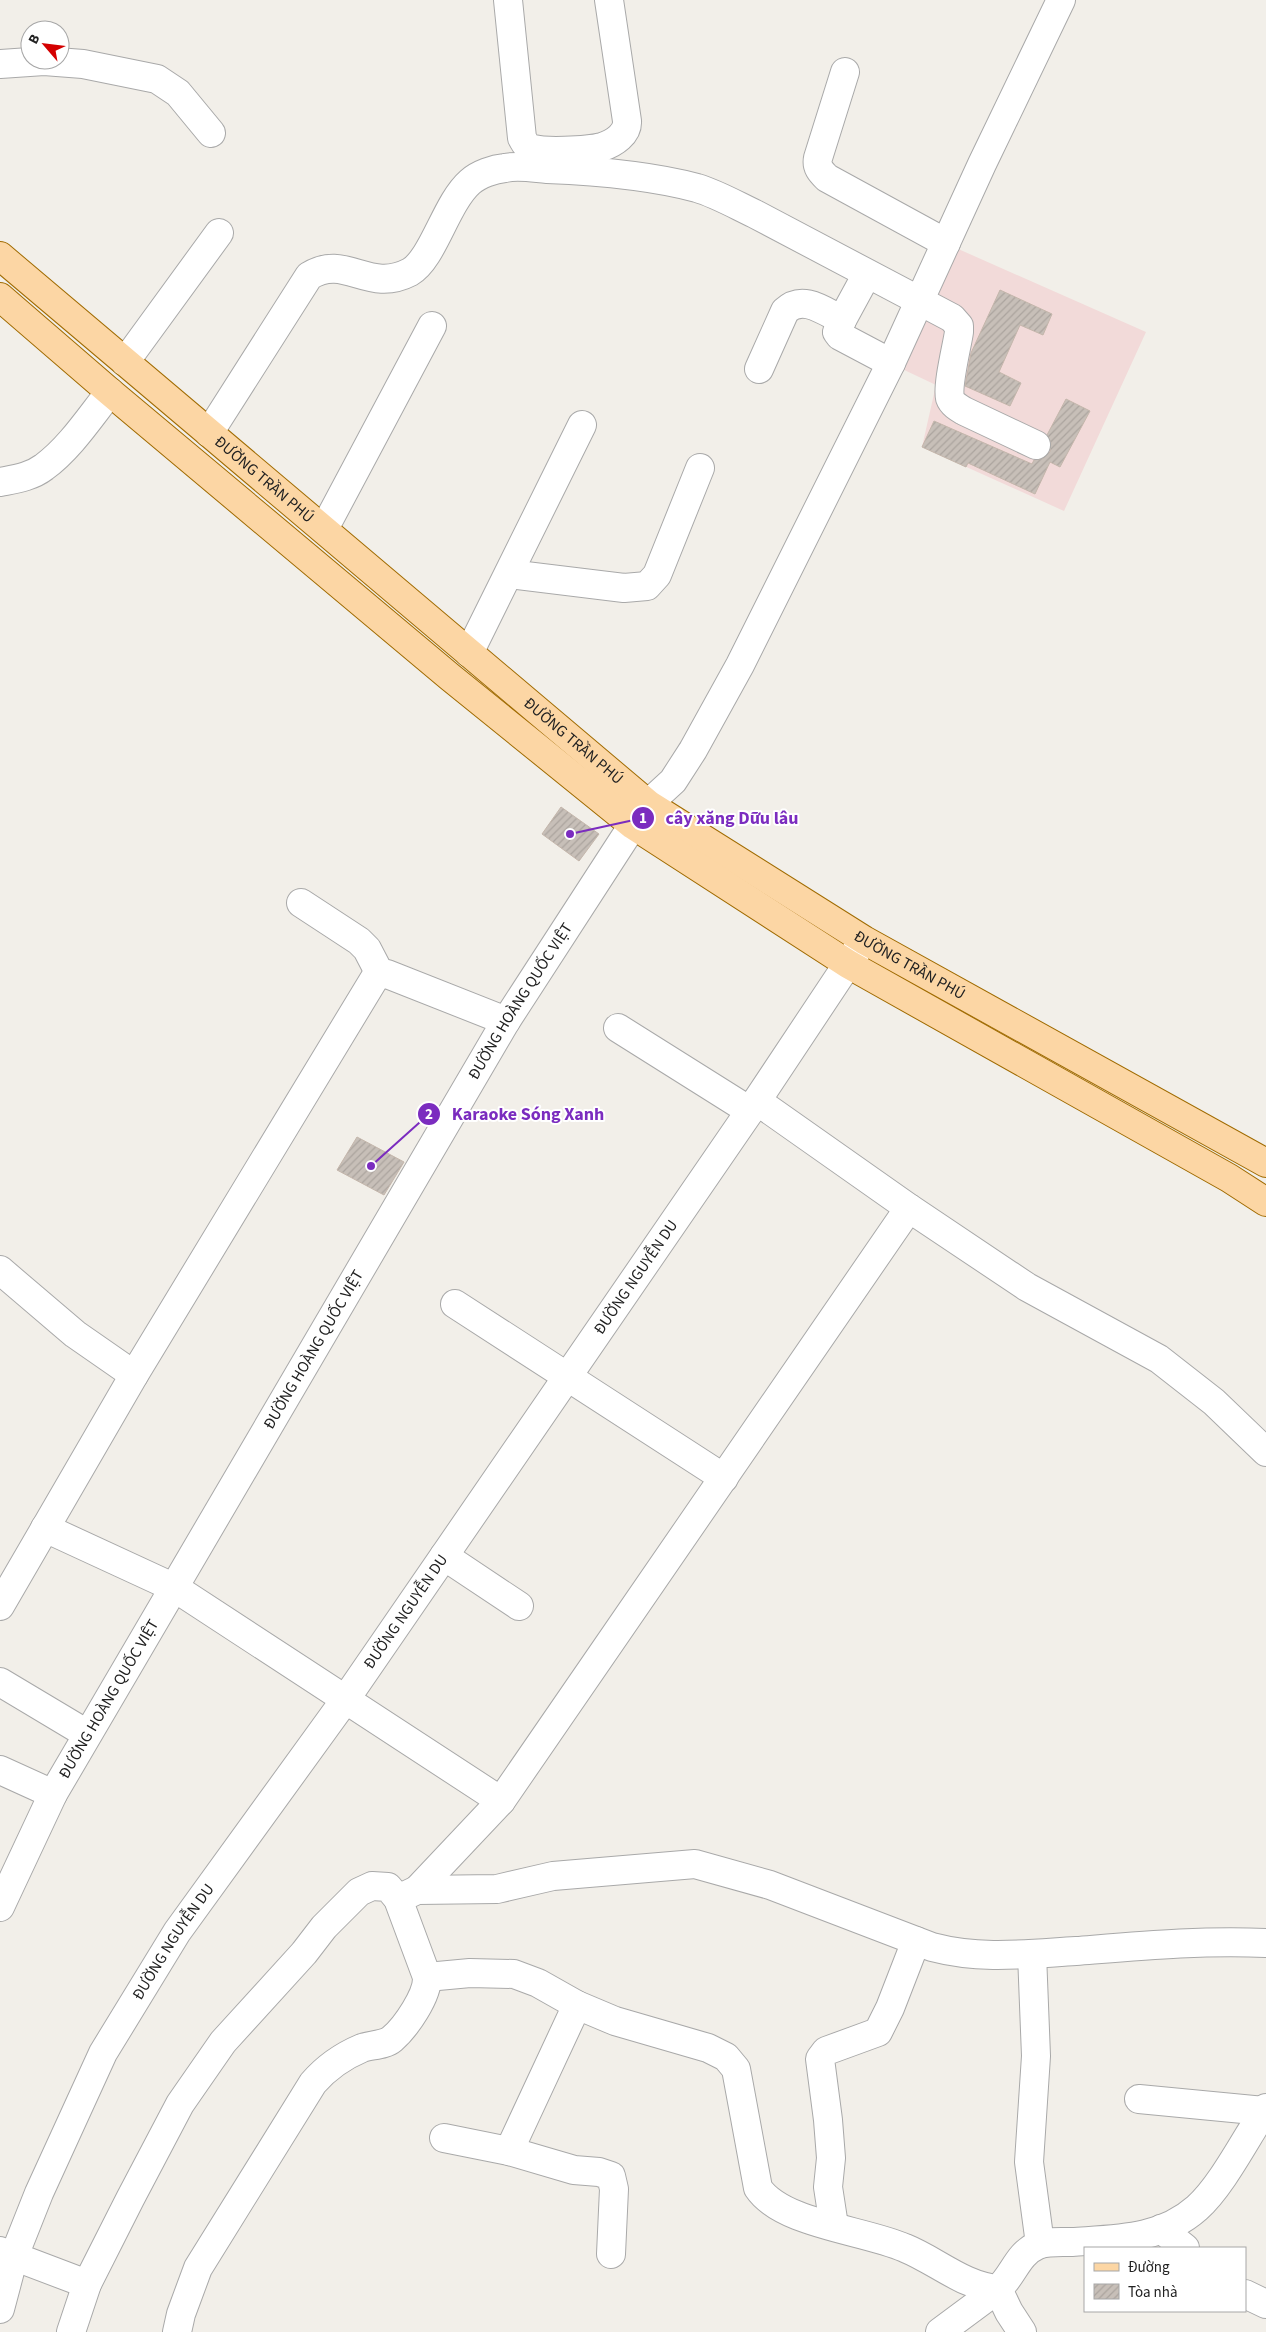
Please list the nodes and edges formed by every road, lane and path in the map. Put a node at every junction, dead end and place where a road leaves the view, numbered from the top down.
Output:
1 (508, 0) edge
2 (609, 0) edge
3 (1061, 0) edge
4 (0, 64) edge
5 (845, 72) dead end
6 (212, 132) dead end
7 (604, 160) junction
8 (219, 233) dead end
9 (946, 243) junction
10 (0, 256) edge
11 (867, 274) junction
12 (0, 297) edge
13 (920, 302) junction
14 (842, 320) junction
15 (432, 326) dead end
16 (125, 362) junction
17 (891, 363) junction
18 (760, 369) dead end
19 (110, 392) junction
20 (582, 425) dead end
21 (209, 433) junction
22 (1036, 445) dead end
23 (700, 468) dead end
24 (0, 482) edge
25 (324, 529) junction
26 (509, 574) junction
27 (469, 653) junction
28 (641, 814) junction
29 (301, 903) dead end
30 (864, 940) junction
31 (848, 964) junction
32 (380, 974) junction
33 (506, 1021) junction
34 (618, 1028) dead end
35 (754, 1106) junction
36 (1266, 1163) edge
37 (1266, 1202) edge
38 (909, 1208) junction
39 (0, 1270) edge
40 (455, 1304) dead end
41 (134, 1375) junction
42 (567, 1378) junction
43 (1266, 1452) edge
44 (724, 1478) junction
45 (45, 1528) junction
46 (444, 1556) junction
47 (175, 1588) junction
48 (0, 1606) edge
49 (519, 1606) dead end
50 (0, 1682) edge
51 (345, 1700) junction
52 (87, 1734) junction
53 (0, 1770) edge
54 (53, 1794) junction
55 (501, 1801) junction
56 (408, 1894) junction
57 (0, 1907) edge
58 (916, 1941) junction
59 (1266, 1943) edge
60 (1032, 1954) junction
61 (427, 1977) junction
62 (577, 2005) junction
63 (1139, 2099) dead end
64 (1265, 2109) edge
65 (444, 2138) dead end
66 (509, 2152) junction
67 (834, 2226) junction
68 (1161, 2229) junction
69 (1040, 2244) junction
70 (1183, 2247) edge
71 (7, 2254) edge
72 (611, 2254) dead end
73 (88, 2284) junction
74 (998, 2289) junction
75 (1246, 2294) edge
76 (1266, 2304) edge
77 (0, 2310) edge
78 (71, 2332) edge
79 (177, 2332) edge
80 (940, 2332) edge
81 (1022, 2332) edge

1 - 7 street
2 - 7 street
3 - 9 street, ĐƯỜNG HOÀNG QUỐC VIỆT
4 - 6 street
5 - 9 street
7 - 11 street
7 - 21 street
8 - 16 street
9 - 13 street, ĐƯỜNG HOÀNG QUỐC VIỆT
10 - 16 main road, ĐƯỜNG TRẦN PHÚ
11 - 13 street
11 - 14 street
12 - 19 main road, ĐƯỜNG TRẦN PHÚ
13 - 17 street, ĐƯỜNG HOÀNG QUỐC VIỆT
13 - 22 street
14 - 17 street
14 - 18 street
15 - 25 street
16 - 21 main road, ĐƯỜNG TRẦN PHÚ
17 - 28 street, ĐƯỜNG HOÀNG QUỐC VIỆT
19 - 24 street
19 - 28 main road, ĐƯỜNG TRẦN PHÚ
20 - 26 street
21 - 25 main road, ĐƯỜNG TRẦN PHÚ
23 - 26 street
25 - 27 main road, ĐƯỜNG TRẦN PHÚ
26 - 27 street
27 - 28 main road, ĐƯỜNG TRẦN PHÚ
28 - 30 main road, ĐƯỜNG TRẦN PHÚ
28 - 31 main road, ĐƯỜNG TRẦN PHÚ
28 - 33 street, ĐƯỜNG HOÀNG QUỐC VIỆT
29 - 32 street
30 - 31 street, ĐƯỜNG NGUYỄN DU
30 - 36 main road, ĐƯỜNG TRẦN PHÚ
31 - 35 street, ĐƯỜNG NGUYỄN DU
31 - 37 main road, ĐƯỜNG TRẦN PHÚ
32 - 33 street
32 - 41 street
33 - 47 street, ĐƯỜNG HOÀNG QUỐC VIỆT
34 - 35 street
35 - 38 street
35 - 42 street, ĐƯỜNG NGUYỄN DU
38 - 43 street
38 - 44 street
39 - 41 street
40 - 42 street
41 - 45 street
42 - 44 street
42 - 46 street, ĐƯỜNG NGUYỄN DU
44 - 55 street
45 - 47 street
45 - 48 street
46 - 49 street
46 - 51 street, ĐƯỜNG NGUYỄN DU
47 - 51 street
47 - 52 street, ĐƯỜNG HOÀNG QUỐC VIỆT
50 - 52 street
51 - 55 street
51 - 71 street, ĐƯỜNG NGUYỄN DU
52 - 54 street, ĐƯỜNG HOÀNG QUỐC VIỆT
53 - 54 street
54 - 57 street, ĐƯỜNG HOÀNG QUỐC VIỆT
55 - 56 street
56 - 58 street
56 - 61 street
56 - 73 street
58 - 60 street
58 - 67 street
59 - 60 street
60 - 69 street
61 - 62 street
61 - 79 street
62 - 66 street
62 - 67 street
63 - 64 street
64 - 68 street
65 - 66 street
66 - 72 street
67 - 74 street
68 - 69 street
68 - 70 street
69 - 74 street
71 - 73 street
71 - 77 street, ĐƯỜNG NGUYỄN DU
73 - 78 street
74 - 80 street
74 - 81 street
75 - 76 street

